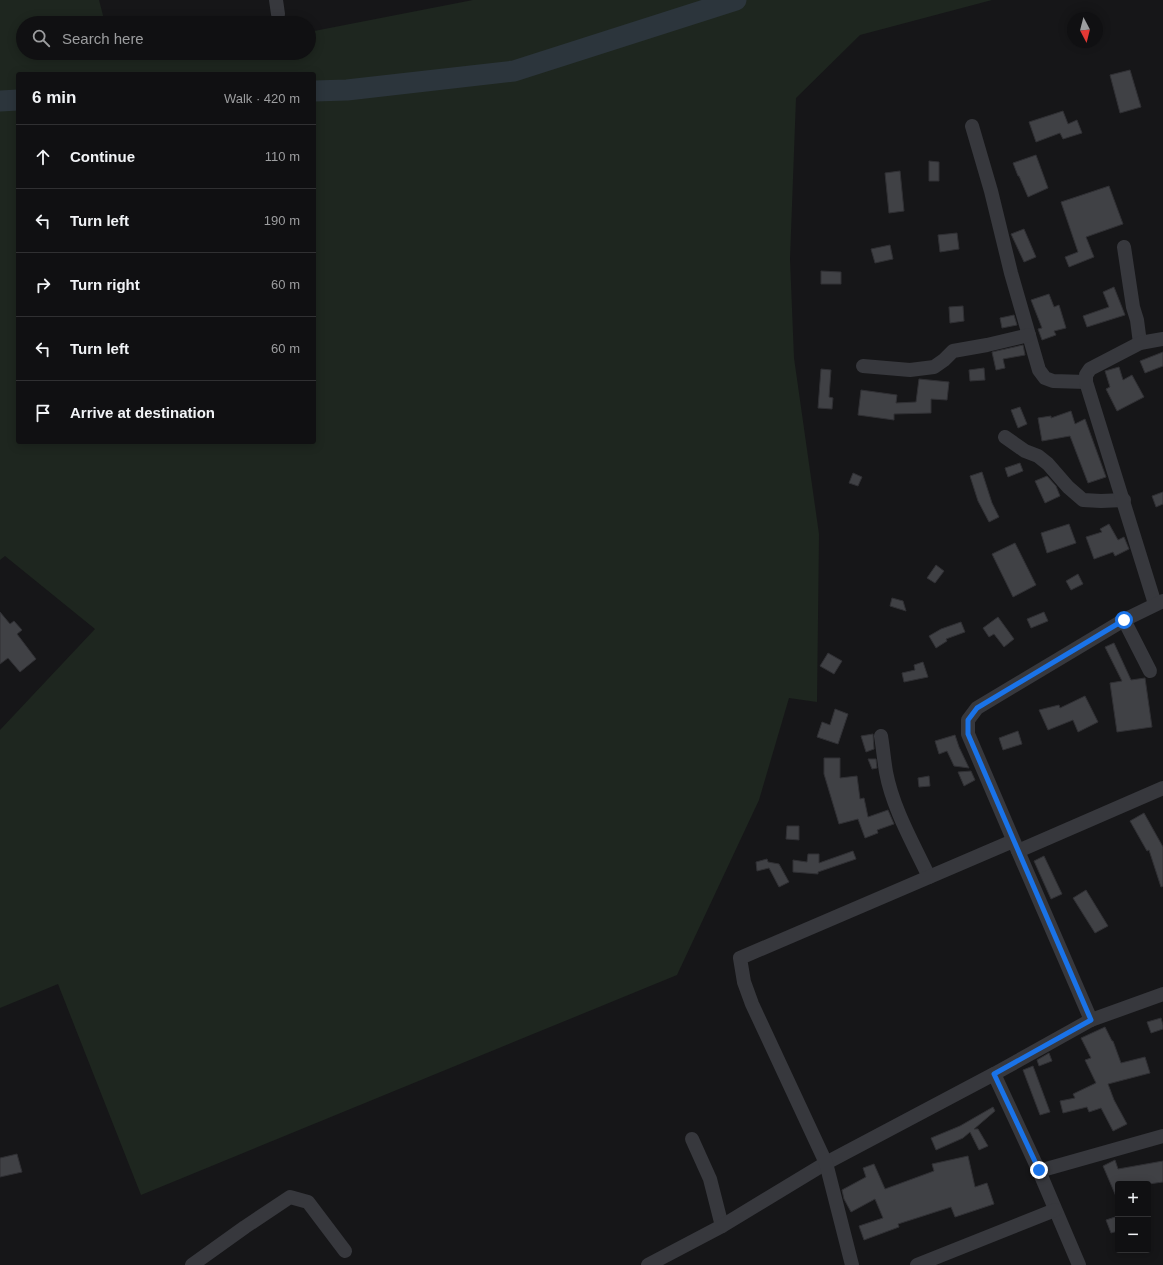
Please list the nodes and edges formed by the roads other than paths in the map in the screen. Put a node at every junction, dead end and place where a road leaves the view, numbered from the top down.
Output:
1 (972, 126) dead end
2 (1124, 247) dead end
3 (1029, 335) junction
4 (1163, 339) edge
5 (1140, 343) junction
6 (863, 366) dead end
7 (1086, 382) junction
8 (1005, 437) dead end
9 (1124, 500) junction
10 (1159, 603) edge
11 (1124, 620) junction
12 (1150, 671) dead end
13 (881, 736) dead end
14 (1163, 788) edge
15 (1016, 846) junction
16 (929, 877) junction
17 (1163, 994) edge
18 (1091, 1020) junction
19 (994, 1074) junction
20 (1163, 1136) edge
21 (692, 1139) dead end
22 (826, 1162) junction
23 (1039, 1170) junction
24 (1055, 1210) junction
25 (722, 1226) junction
26 (345, 1251) dead end
27 (192, 1265) edge
28 (648, 1265) edge
29 (852, 1265) edge
30 (917, 1265) edge
31 (1079, 1265) edge

1 - 3 street
2 - 5 street
3 - 6 street
3 - 7 street
4 - 5 street
5 - 7 street
7 - 9 street
8 - 9 street
9 - 10 street
10 - 11 street
11 - 12 street
11 - 15 street
13 - 16 street
14 - 15 street
15 - 16 street
15 - 18 street
16 - 22 street
17 - 18 street
18 - 19 street
19 - 22 street
19 - 23 street
20 - 23 street
21 - 25 street
22 - 25 street
22 - 29 street
23 - 24 street
24 - 30 street
24 - 31 street
25 - 28 street
26 - 27 street

